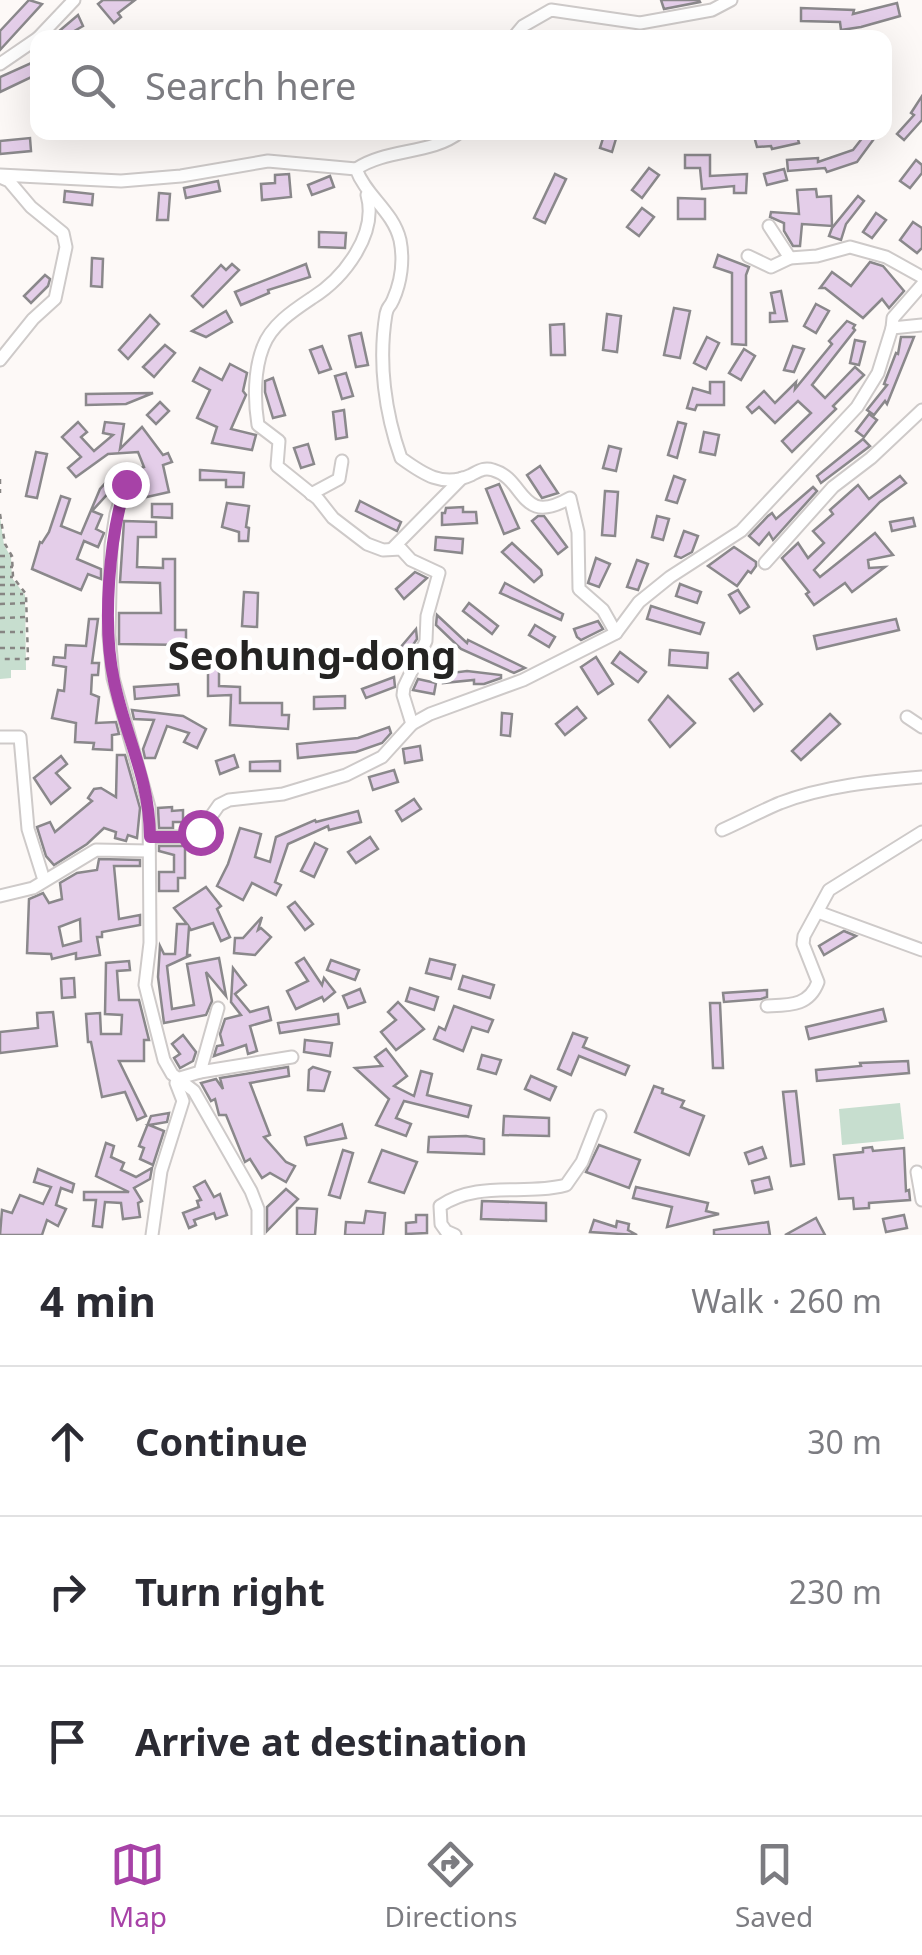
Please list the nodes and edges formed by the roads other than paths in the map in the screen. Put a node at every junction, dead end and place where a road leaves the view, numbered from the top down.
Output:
1 (74, 0) edge
2 (731, 0) edge
3 (46, 30) edge
4 (520, 30) edge
5 (30, 43) edge
6 (0, 64) edge
7 (448, 140) edge
8 (356, 169) junction
9 (0, 176) edge
10 (366, 190) junction
11 (769, 226) dead end
12 (748, 256) dead end
13 (790, 258) junction
14 (922, 277) edge
15 (922, 286) edge
16 (922, 325) edge
17 (892, 328) junction
18 (0, 360) edge
19 (922, 410) edge
20 (342, 461) dead end
21 (462, 478) junction
22 (126, 484) dead end
23 (311, 494) junction
24 (393, 548) junction
25 (765, 563) dead end
26 (616, 633) junction
27 (907, 717) dead end
28 (412, 724) junction
29 (922, 727) edge
30 (0, 736) edge
31 (922, 777) edge
32 (722, 830) dead end
33 (922, 832) edge
34 (149, 844) junction
35 (44, 880) junction
36 (0, 896) edge
37 (818, 912) junction
38 (922, 950) edge
39 (768, 1006) dead end
40 (218, 1008) dead end
41 (292, 1057) dead end
42 (200, 1072) junction
43 (180, 1078) junction
44 (600, 1116) dead end
45 (917, 1172) dead end
46 (922, 1200) edge
47 (152, 1235) edge
48 (258, 1235) edge
49 (455, 1235) edge

1 - 3 street
2 - 4 street
5 - 6 street
7 - 8 street
8 - 9 street
8 - 10 street
9 - 18 street
10 - 21 street
10 - 23 street
11 - 13 street
12 - 13 street
13 - 14 street
15 - 17 street
16 - 17 street
17 - 26 street
19 - 25 street
20 - 23 street
21 - 24 street
21 - 26 street
22 - 34 street
23 - 24 street
24 - 28 street
26 - 28 street
27 - 29 street
28 - 34 street
30 - 35 street
31 - 32 street
33 - 37 street
34 - 35 street
34 - 43 street
35 - 36 street
37 - 38 street
37 - 39 street
40 - 42 street
41 - 42 street
42 - 43 street
43 - 47 street
43 - 48 street
44 - 49 street
45 - 46 street

